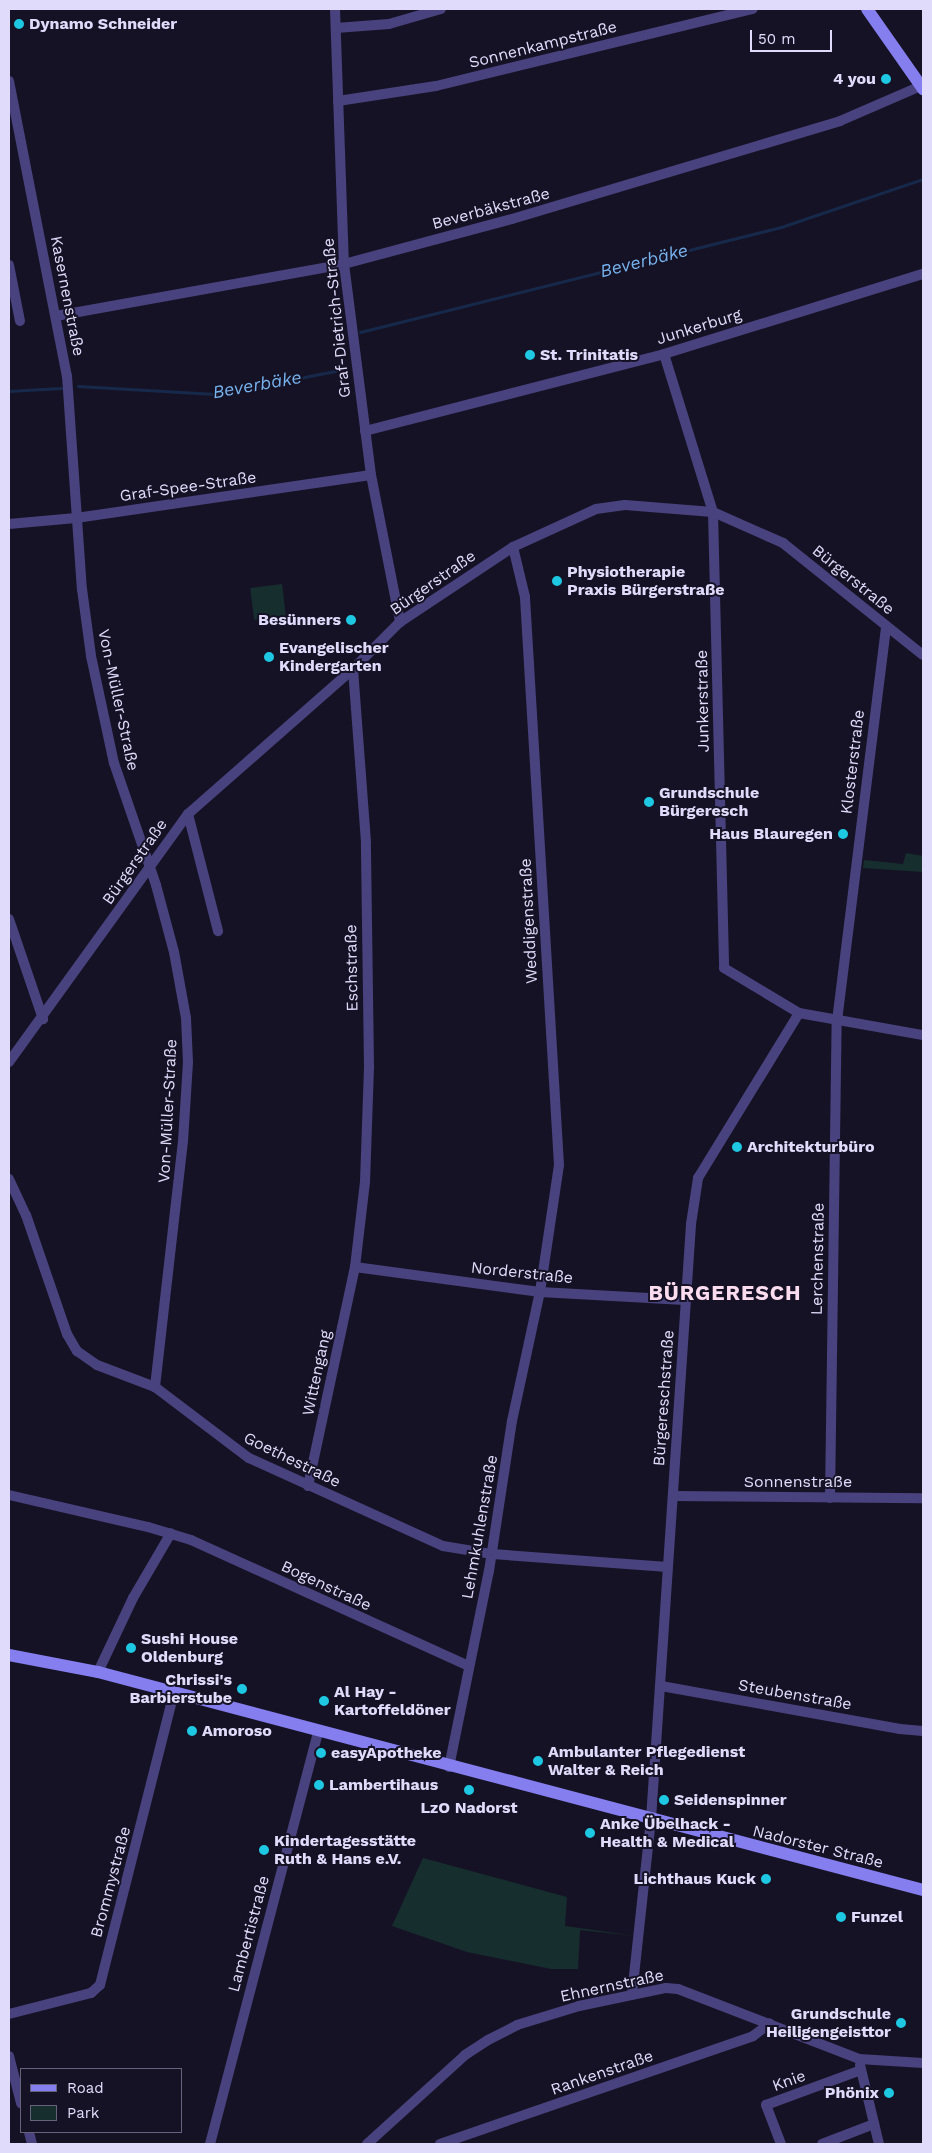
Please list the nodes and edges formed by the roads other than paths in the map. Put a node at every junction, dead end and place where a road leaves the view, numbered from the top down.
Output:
1 (335, 9) edge
2 (442, 9) edge
3 (753, 9) edge
4 (867, 9) edge
5 (336, 28) junction
6 (9, 81) edge
7 (923, 87) edge
8 (338, 101) junction
9 (344, 264) junction
10 (9, 265) edge
11 (923, 274) edge
12 (12, 300) edge
13 (56, 316) junction
14 (20, 321) dead end
15 (664, 354) junction
16 (365, 431) junction
17 (371, 475) junction
18 (714, 512) junction
19 (76, 518) junction
20 (9, 524) edge
21 (513, 547) junction
22 (400, 622) junction
23 (886, 626) junction
24 (923, 655) edge
25 (353, 669) junction
26 (188, 814) junction
27 (149, 866) junction
28 (9, 919) edge
29 (218, 931) dead end
30 (799, 1013) junction
31 (43, 1019) junction
32 (837, 1021) junction
33 (923, 1036) edge
34 (9, 1062) edge
35 (9, 1179) edge
36 (355, 1267) junction
37 (540, 1292) junction
38 (685, 1300) junction
39 (155, 1387) junction
40 (308, 1486) junction
41 (9, 1495) edge
42 (673, 1496) junction
43 (830, 1498) junction
44 (923, 1498) edge
45 (171, 1533) junction
46 (492, 1554) junction
47 (668, 1567) junction
48 (9, 1655) edge
49 (468, 1666) junction
50 (98, 1672) junction
51 (661, 1686) junction
52 (174, 1693) junction
53 (923, 1730) edge
54 (318, 1732) junction
55 (449, 1767) junction
56 (651, 1819) junction
57 (923, 1890) edge
58 (632, 1994) junction
59 (9, 2014) edge
60 (770, 2023) junction
61 (9, 2056) edge
62 (859, 2059) junction
63 (923, 2063) edge
64 (861, 2070) junction
65 (20, 2099) edge
66 (874, 2124) junction
67 (210, 2144) edge
68 (367, 2144) edge
69 (440, 2144) edge
70 (781, 2144) edge
71 (822, 2144) edge
72 (879, 2144) edge

1 - 5 street, Graf-Dietrich-Straße
2 - 5 street
3 - 8 street, Sonnenkampstraße
4 - 7 street
5 - 8 street, Graf-Dietrich-Straße
6 - 13 street, Kasernenstraße
7 - 9 street, Beverbäkstraße
8 - 9 street, Graf-Dietrich-Straße
9 - 13 street, Beverbäkstraße
9 - 16 street, Graf-Dietrich-Straße
10 - 12 street
11 - 15 street, Junkerburg
12 - 14 street
13 - 19 street, Kasernenstraße
15 - 16 street, Junkerburg
15 - 18 street, Junkerstraße
16 - 17 street, Graf-Dietrich-Straße
17 - 19 street, Graf-Spee-Straße
17 - 22 street, Graf-Dietrich-Straße
18 - 21 street, Bürgerstraße
18 - 23 street, Bürgerstraße
18 - 30 street, Junkerstraße
19 - 20 street, Graf-Spee-Straße
19 - 27 street, Von-Müller-Straße
21 - 22 street, Bürgerstraße
21 - 37 street, Weddigenstraße
22 - 25 street, Bürgerstraße
23 - 24 street, Bürgerstraße
23 - 32 street, Klosterstraße
25 - 26 street, Bürgerstraße
25 - 36 street, Eschstraße
26 - 27 street, Bürgerstraße
26 - 29 street
27 - 31 street, Bürgerstraße
27 - 39 street, Von-Müller-Straße
28 - 31 street
30 - 32 street
30 - 38 street, Bürgereschstraße
31 - 34 street, Bürgerstraße
32 - 33 street
32 - 43 street, Lerchenstraße
35 - 39 street, Goethestraße
36 - 37 street, Norderstraße
36 - 40 street, Wittengang
37 - 38 street, Norderstraße
37 - 46 street, Lehmkuhlenstraße
38 - 42 street, Bürgereschstraße
39 - 40 street, Goethestraße
40 - 46 street, Goethestraße
41 - 45 street, Bogenstraße
42 - 43 street, Sonnenstraße
42 - 47 street, Bürgereschstraße
43 - 44 street, Sonnenstraße
45 - 49 street, Bogenstraße
45 - 50 street
46 - 47 street, Goethestraße
46 - 49 street, Lehmkuhlenstraße
47 - 51 street, Bürgereschstraße
48 - 50 street, Nadorster Straße
49 - 55 street, Lehmkuhlenstraße
50 - 52 street, Nadorster Straße
51 - 53 street, Steubenstraße
51 - 56 street, Bürgereschstraße
52 - 54 street, Nadorster Straße
52 - 59 street, Brommystraße
54 - 55 street, Nadorster Straße
54 - 67 street, Lambertistraße
55 - 56 street, Nadorster Straße
56 - 57 street, Nadorster Straße
56 - 58 street, Bürgereschstraße
58 - 60 street, Ehnernstraße
58 - 68 street, Ehnernstraße
60 - 62 street, Ehnernstraße
60 - 69 street, Rankenstraße
61 - 65 street
62 - 63 street, Ehnernstraße
62 - 64 street
64 - 66 street
64 - 70 street, Knie
66 - 71 street
66 - 72 street

